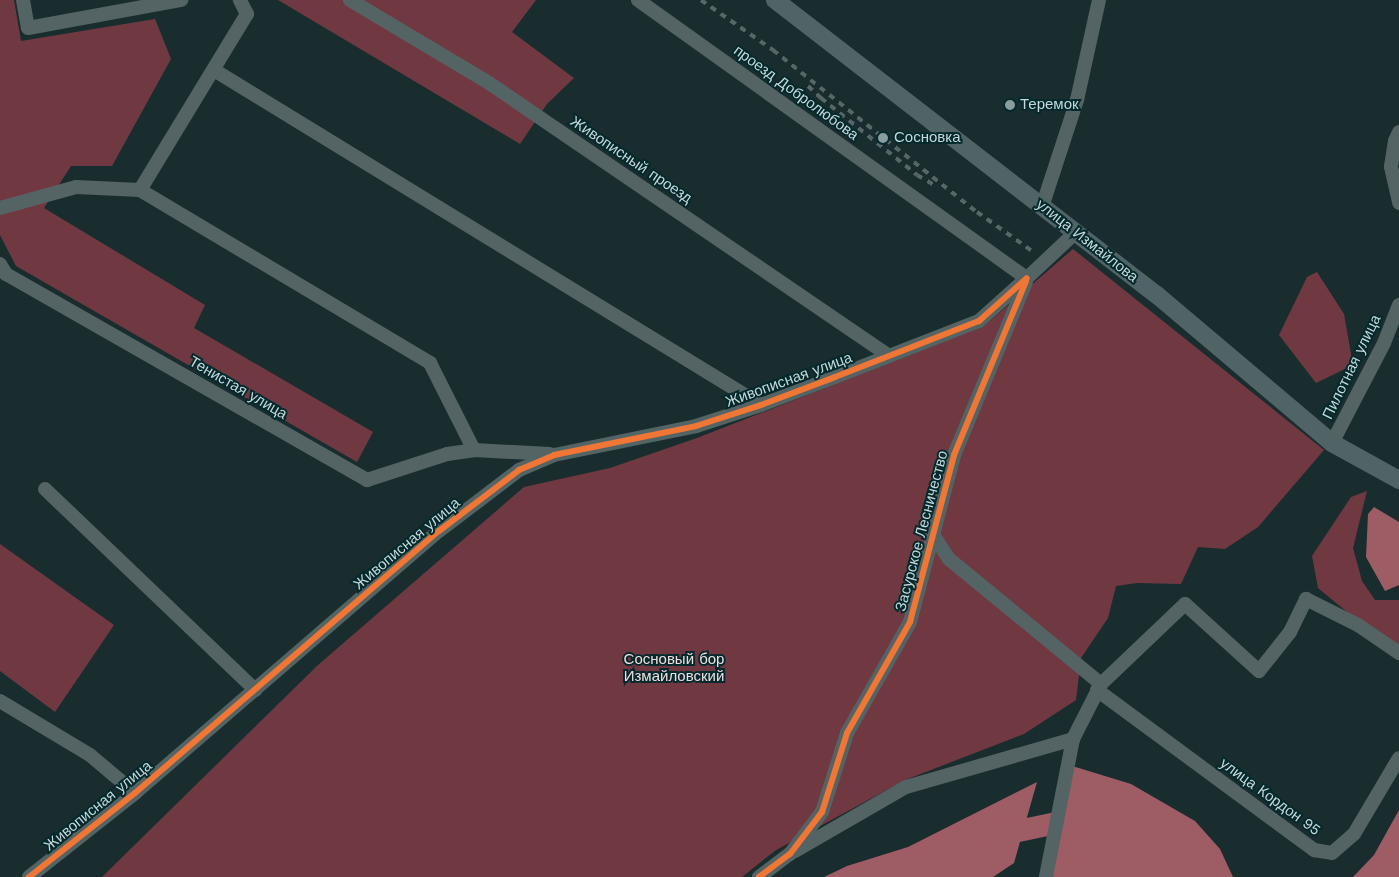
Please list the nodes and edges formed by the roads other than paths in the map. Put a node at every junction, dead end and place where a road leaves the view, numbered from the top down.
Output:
1 (23, 0) edge
2 (181, 0) edge
3 (240, 0) edge
4 (350, 0) edge
5 (638, 0) edge
6 (775, 0) edge
7 (1098, 0) edge
8 (214, 70) junction
9 (1399, 132) edge
10 (140, 190) junction
11 (1399, 202) edge
12 (1042, 206) junction
13 (0, 208) edge
14 (1076, 232) junction
15 (0, 264) edge
16 (1027, 278) junction
17 (1399, 305) edge
18 (889, 356) junction
19 (761, 405) junction
20 (1332, 443) junction
21 (474, 450) junction
22 (554, 454) junction
23 (1399, 480) edge
24 (45, 489) dead end
25 (932, 533) junction
26 (1399, 653) edge
27 (1099, 687) junction
28 (255, 690) junction
29 (0, 701) edge
30 (1073, 739) junction
31 (1399, 758) edge
32 (135, 793) junction
33 (790, 854) junction
34 (29, 877) edge
35 (759, 877) edge
36 (1046, 877) edge

1 - 2 street
3 - 8 street
4 - 18 street, Живописный проезд
5 - 16 street, проезд Добролюбова
6 - 12 main road, улица Измайлова
7 - 12 street
8 - 10 street
8 - 19 street
9 - 11 street
10 - 13 street
10 - 21 street
12 - 14 main road, улица Измайлова
14 - 16 street
14 - 20 main road, улица Измайлова
15 - 21 street, Тенистая улица
16 - 18 street, Живописная улица
16 - 25 street, Засурское Лесничество
17 - 20 street, Пилотная улица
18 - 19 street, Живописная улица
19 - 22 street, Живописная улица
20 - 23 main road, улица Измайлова
21 - 22 street, Тенистая улица
22 - 28 street, Живописная улица
24 - 28 street
25 - 27 street, улица Кордон 95
25 - 33 street, Засурское Лесничество
26 - 27 street
27 - 30 street
27 - 31 street, улица Кордон 95
28 - 32 street, Живописная улица
29 - 32 street
30 - 33 street
30 - 36 street
32 - 34 street, Живописная улица
33 - 35 street, Засурское Лесничество

